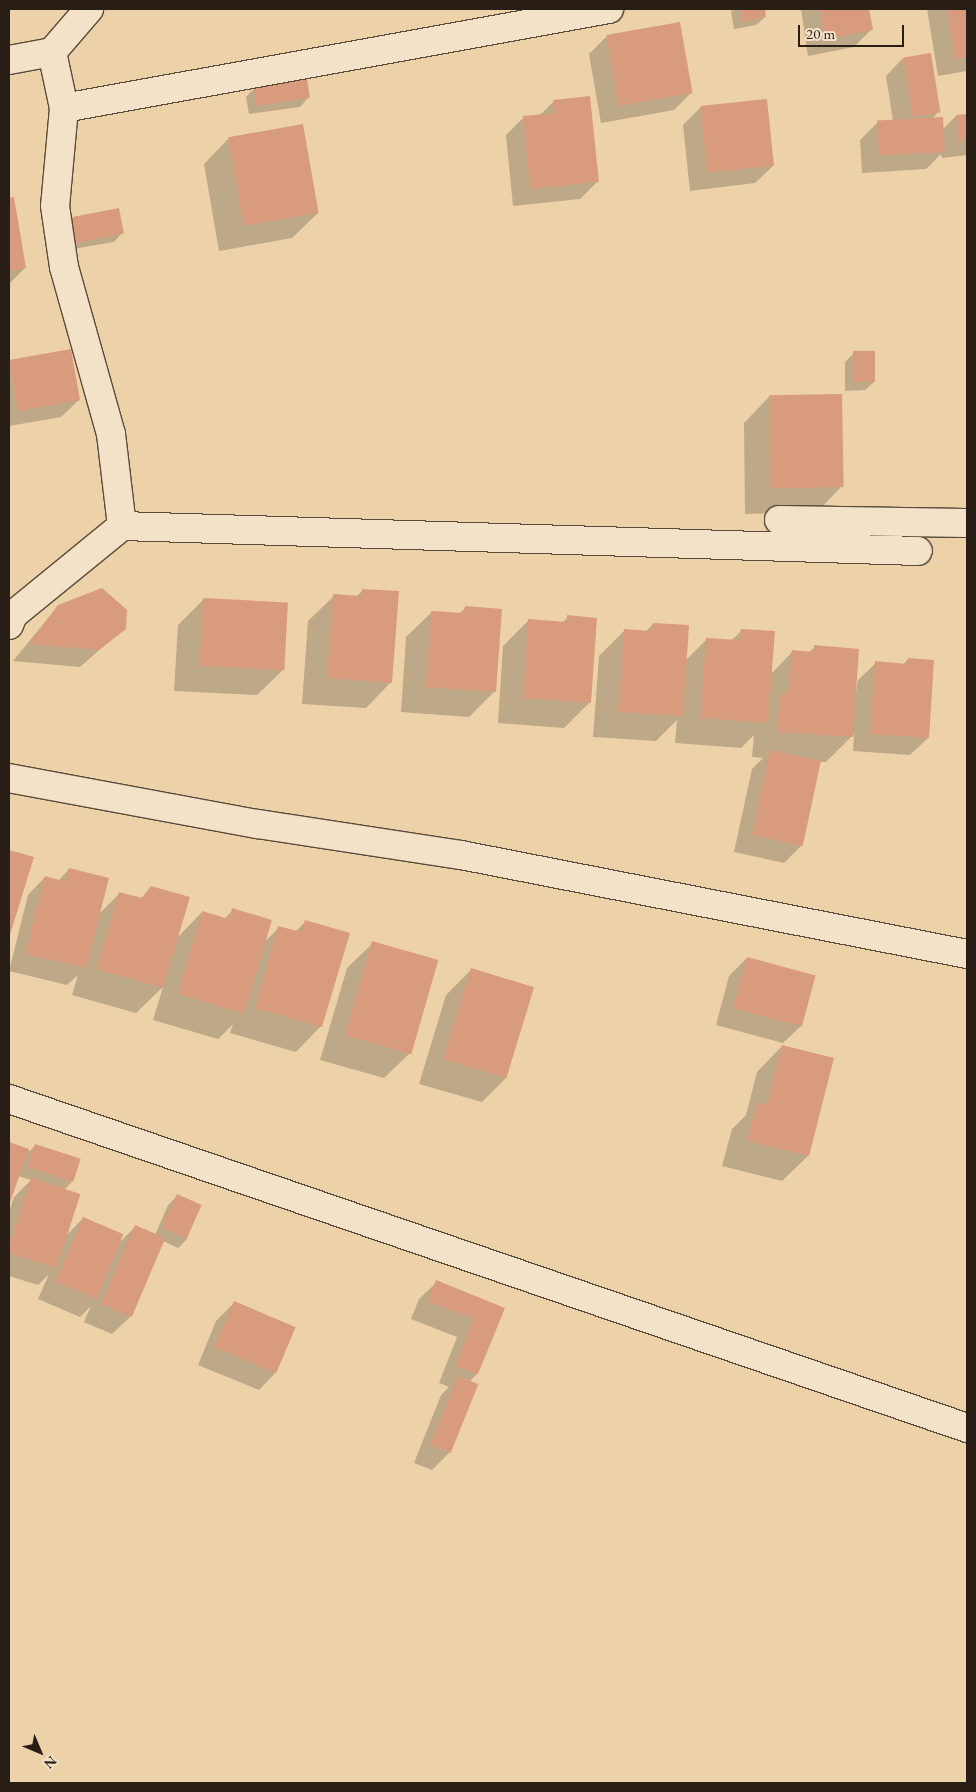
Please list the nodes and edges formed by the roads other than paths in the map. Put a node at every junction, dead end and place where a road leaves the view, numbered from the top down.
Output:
1 (89, 9) edge
2 (609, 9) edge
3 (52, 52) junction
4 (9, 60) edge
5 (64, 108) junction
6 (779, 520) dead end
7 (967, 523) edge
8 (122, 526) junction
9 (918, 551) dead end
10 (9, 625) edge
11 (9, 778) edge
12 (967, 954) edge
13 (9, 1098) edge
14 (967, 1428) edge

1 - 3 street
2 - 5 street
3 - 4 street
3 - 5 street
5 - 8 street
6 - 7 street
8 - 9 street
8 - 10 street
11 - 12 street
13 - 14 street

